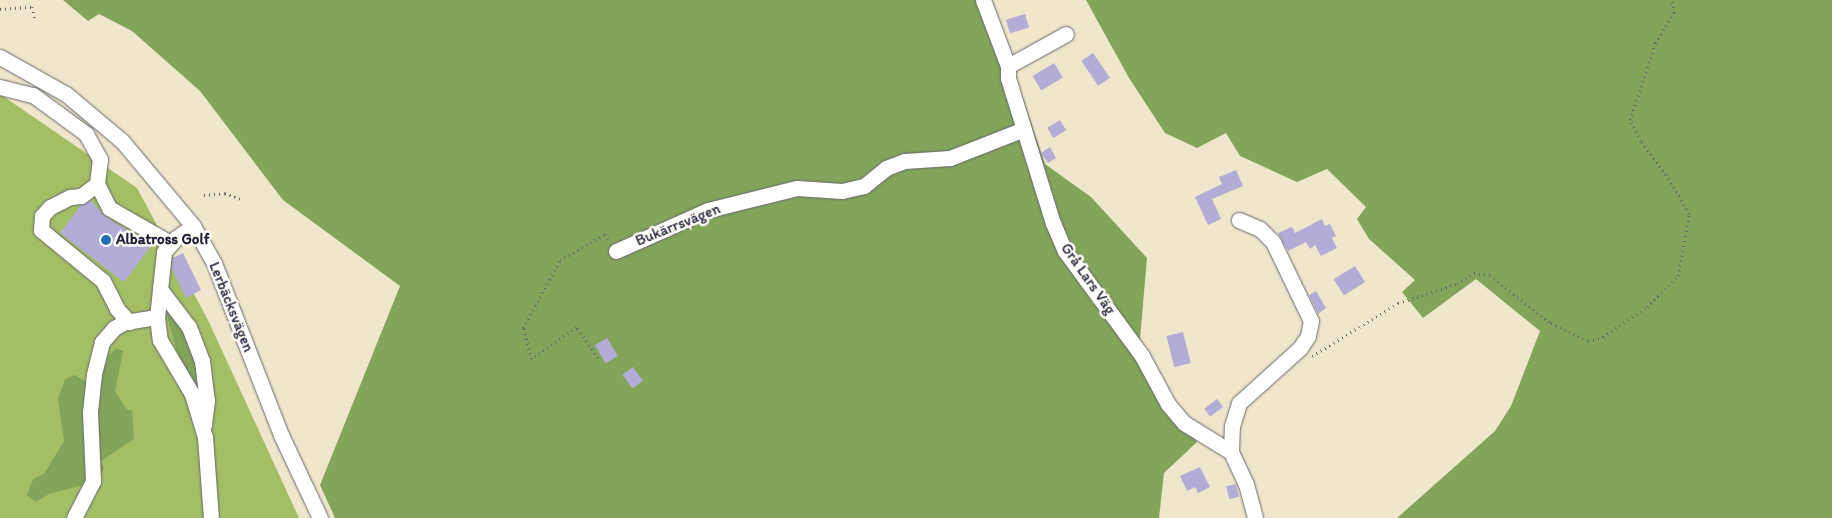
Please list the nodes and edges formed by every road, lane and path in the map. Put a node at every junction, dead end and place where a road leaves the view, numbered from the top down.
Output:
1 (983, 0) edge
2 (1671, 0) edge
3 (0, 9) edge
4 (35, 18) dead end
5 (1066, 34) dead end
6 (0, 57) edge
7 (1008, 66) junction
8 (0, 87) edge
9 (1024, 129) junction
10 (97, 184) junction
11 (204, 195) dead end
12 (242, 200) dead end
13 (1239, 220) dead end
14 (194, 226) junction
15 (170, 243) junction
16 (616, 250) joint
17 (160, 289) junction
18 (157, 317) junction
19 (129, 322) junction
20 (598, 358) dead end
21 (1310, 358) dead end
22 (204, 433) junction
23 (1231, 452) junction
24 (74, 518) edge
25 (212, 518) edge
26 (320, 518) edge
27 (1254, 518) edge

1 - 7 street, Grå Lars Väg
2 - 21 path
3 - 4 path
5 - 7 street
6 - 14 street, Lerbäcksvägen
7 - 9 street, Grå Lars Väg
8 - 10 street
9 - 16 street, Bukärrsvägen
9 - 23 street, Grå Lars Väg
10 - 15 street
10 - 19 street
11 - 12 path
13 - 23 street
14 - 15 street
14 - 26 street, Lerbäcksvägen
15 - 17 street
16 - 20 path
17 - 18 street
17 - 22 street
18 - 19 street
18 - 22 street
19 - 24 street
22 - 25 street
23 - 27 street

